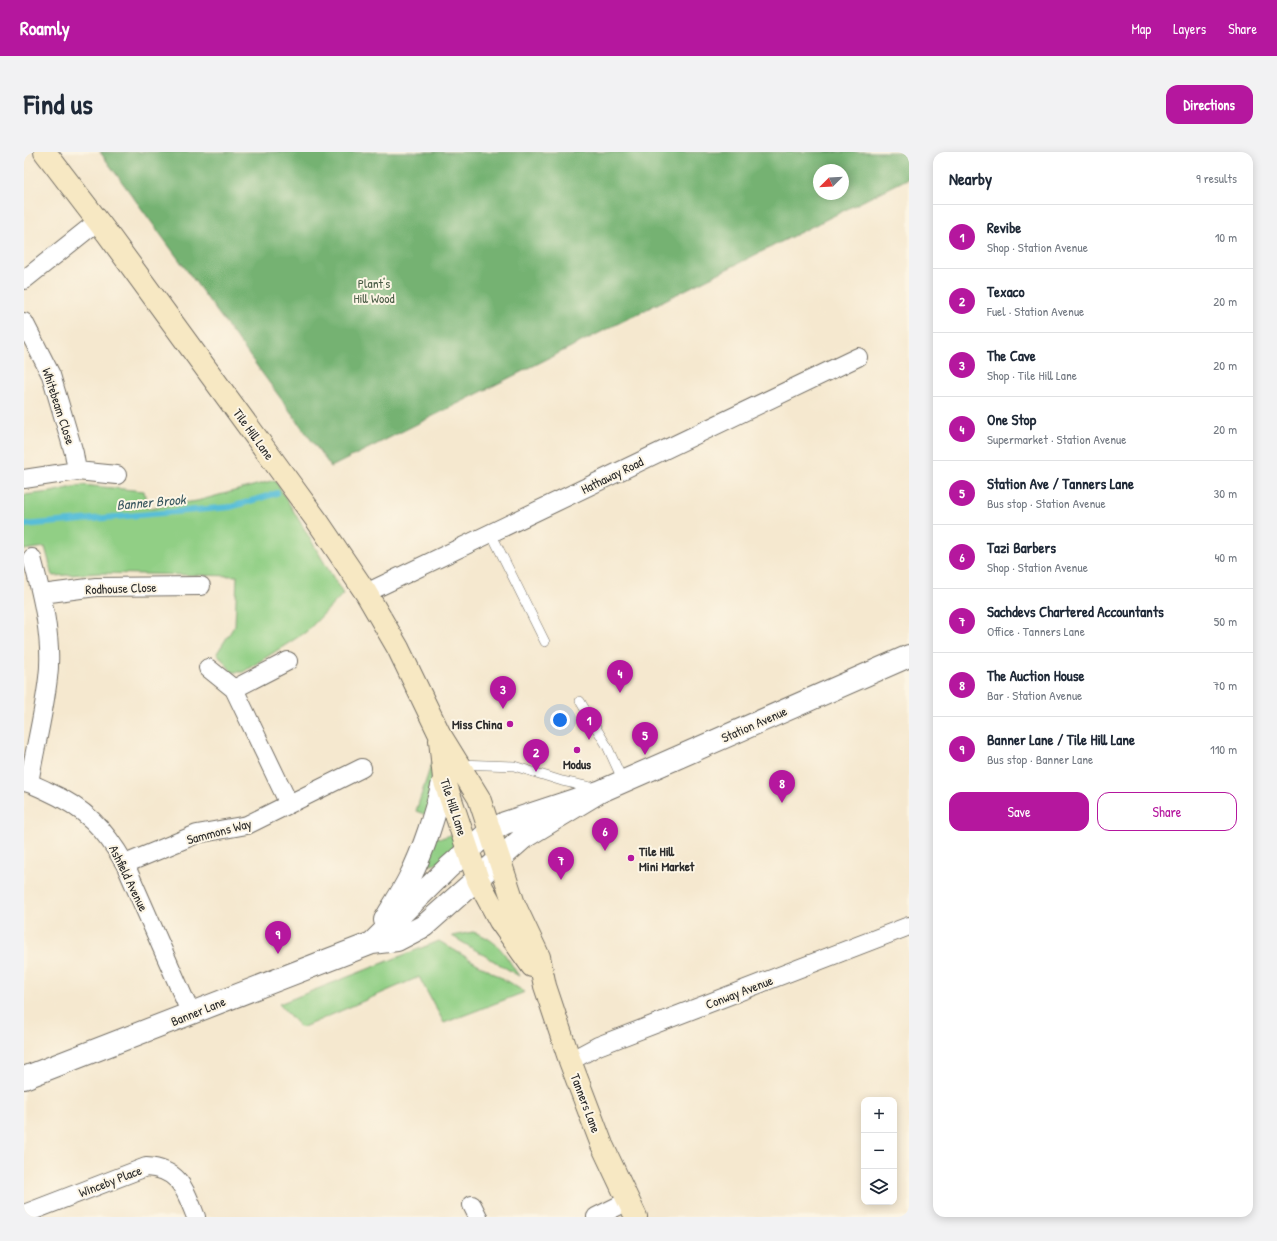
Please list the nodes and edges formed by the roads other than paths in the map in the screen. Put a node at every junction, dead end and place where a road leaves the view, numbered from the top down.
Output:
1 (45, 152) edge
2 (98, 221) junction
3 (24, 280) edge
4 (24, 322) edge
5 (858, 357) dead end
6 (77, 471) junction
7 (117, 474) dead end
8 (24, 479) edge
9 (491, 533) junction
10 (32, 558) dead end
11 (201, 586) dead end
12 (366, 593) junction
13 (42, 594) junction
14 (545, 642) dead end
15 (909, 656) edge
16 (288, 661) dead end
17 (208, 668) dead end
18 (234, 689) junction
19 (580, 702) dead end
20 (362, 768) dead end
21 (451, 771) junction
22 (26, 782) edge
23 (609, 788) junction
24 (289, 804) junction
25 (490, 831) junction
26 (468, 850) junction
27 (500, 860) junction
28 (126, 864) junction
29 (478, 880) junction
30 (909, 926) edge
31 (372, 943) junction
32 (545, 986) junction
33 (191, 1014) junction
34 (570, 1061) junction
35 (24, 1078) edge
36 (632, 1209) edge
37 (24, 1214) edge
38 (196, 1217) edge
39 (596, 1217) edge

1 - 2 main road, Tile Hill Lane
2 - 3 street
2 - 12 main road, Tile Hill Lane
4 - 6 street, Whitebeam Close
5 - 9 street, Hathaway Road
6 - 7 street
6 - 8 street
9 - 12 street, Hathaway Road
9 - 14 lane
10 - 13 street
11 - 13 street, Rodhouse Close
12 - 21 main road, Tile Hill Lane
13 - 22 street
15 - 23 street, Station Avenue
16 - 18 street
17 - 18 street
18 - 24 street
19 - 23 lane
20 - 24 street, Sammons Way
21 - 23 lane
21 - 25 main road, Tile Hill Lane
21 - 26 main road, Tile Hill Lane
21 - 31 street
22 - 28 street, Ashfield Avenue
23 - 25 street, Station Avenue
23 - 27 street, Station Avenue
24 - 28 street, Sammons Way
25 - 26 street, Banner Lane
25 - 27 main road, Tile Hill Lane
26 - 29 main road, Tile Hill Lane
26 - 31 street, Banner Lane
27 - 29 street, Banner Lane
27 - 32 main road, Tanners Lane
28 - 33 street, Ashfield Avenue
29 - 31 street, Banner Lane
29 - 32 main road, Tanners Lane
30 - 34 street, Conway Avenue
31 - 33 street, Banner Lane
32 - 34 main road, Tanners Lane
33 - 35 street, Banner Lane
34 - 36 main road, Tanners Lane
36 - 39 street
37 - 38 street, Winceby Place

